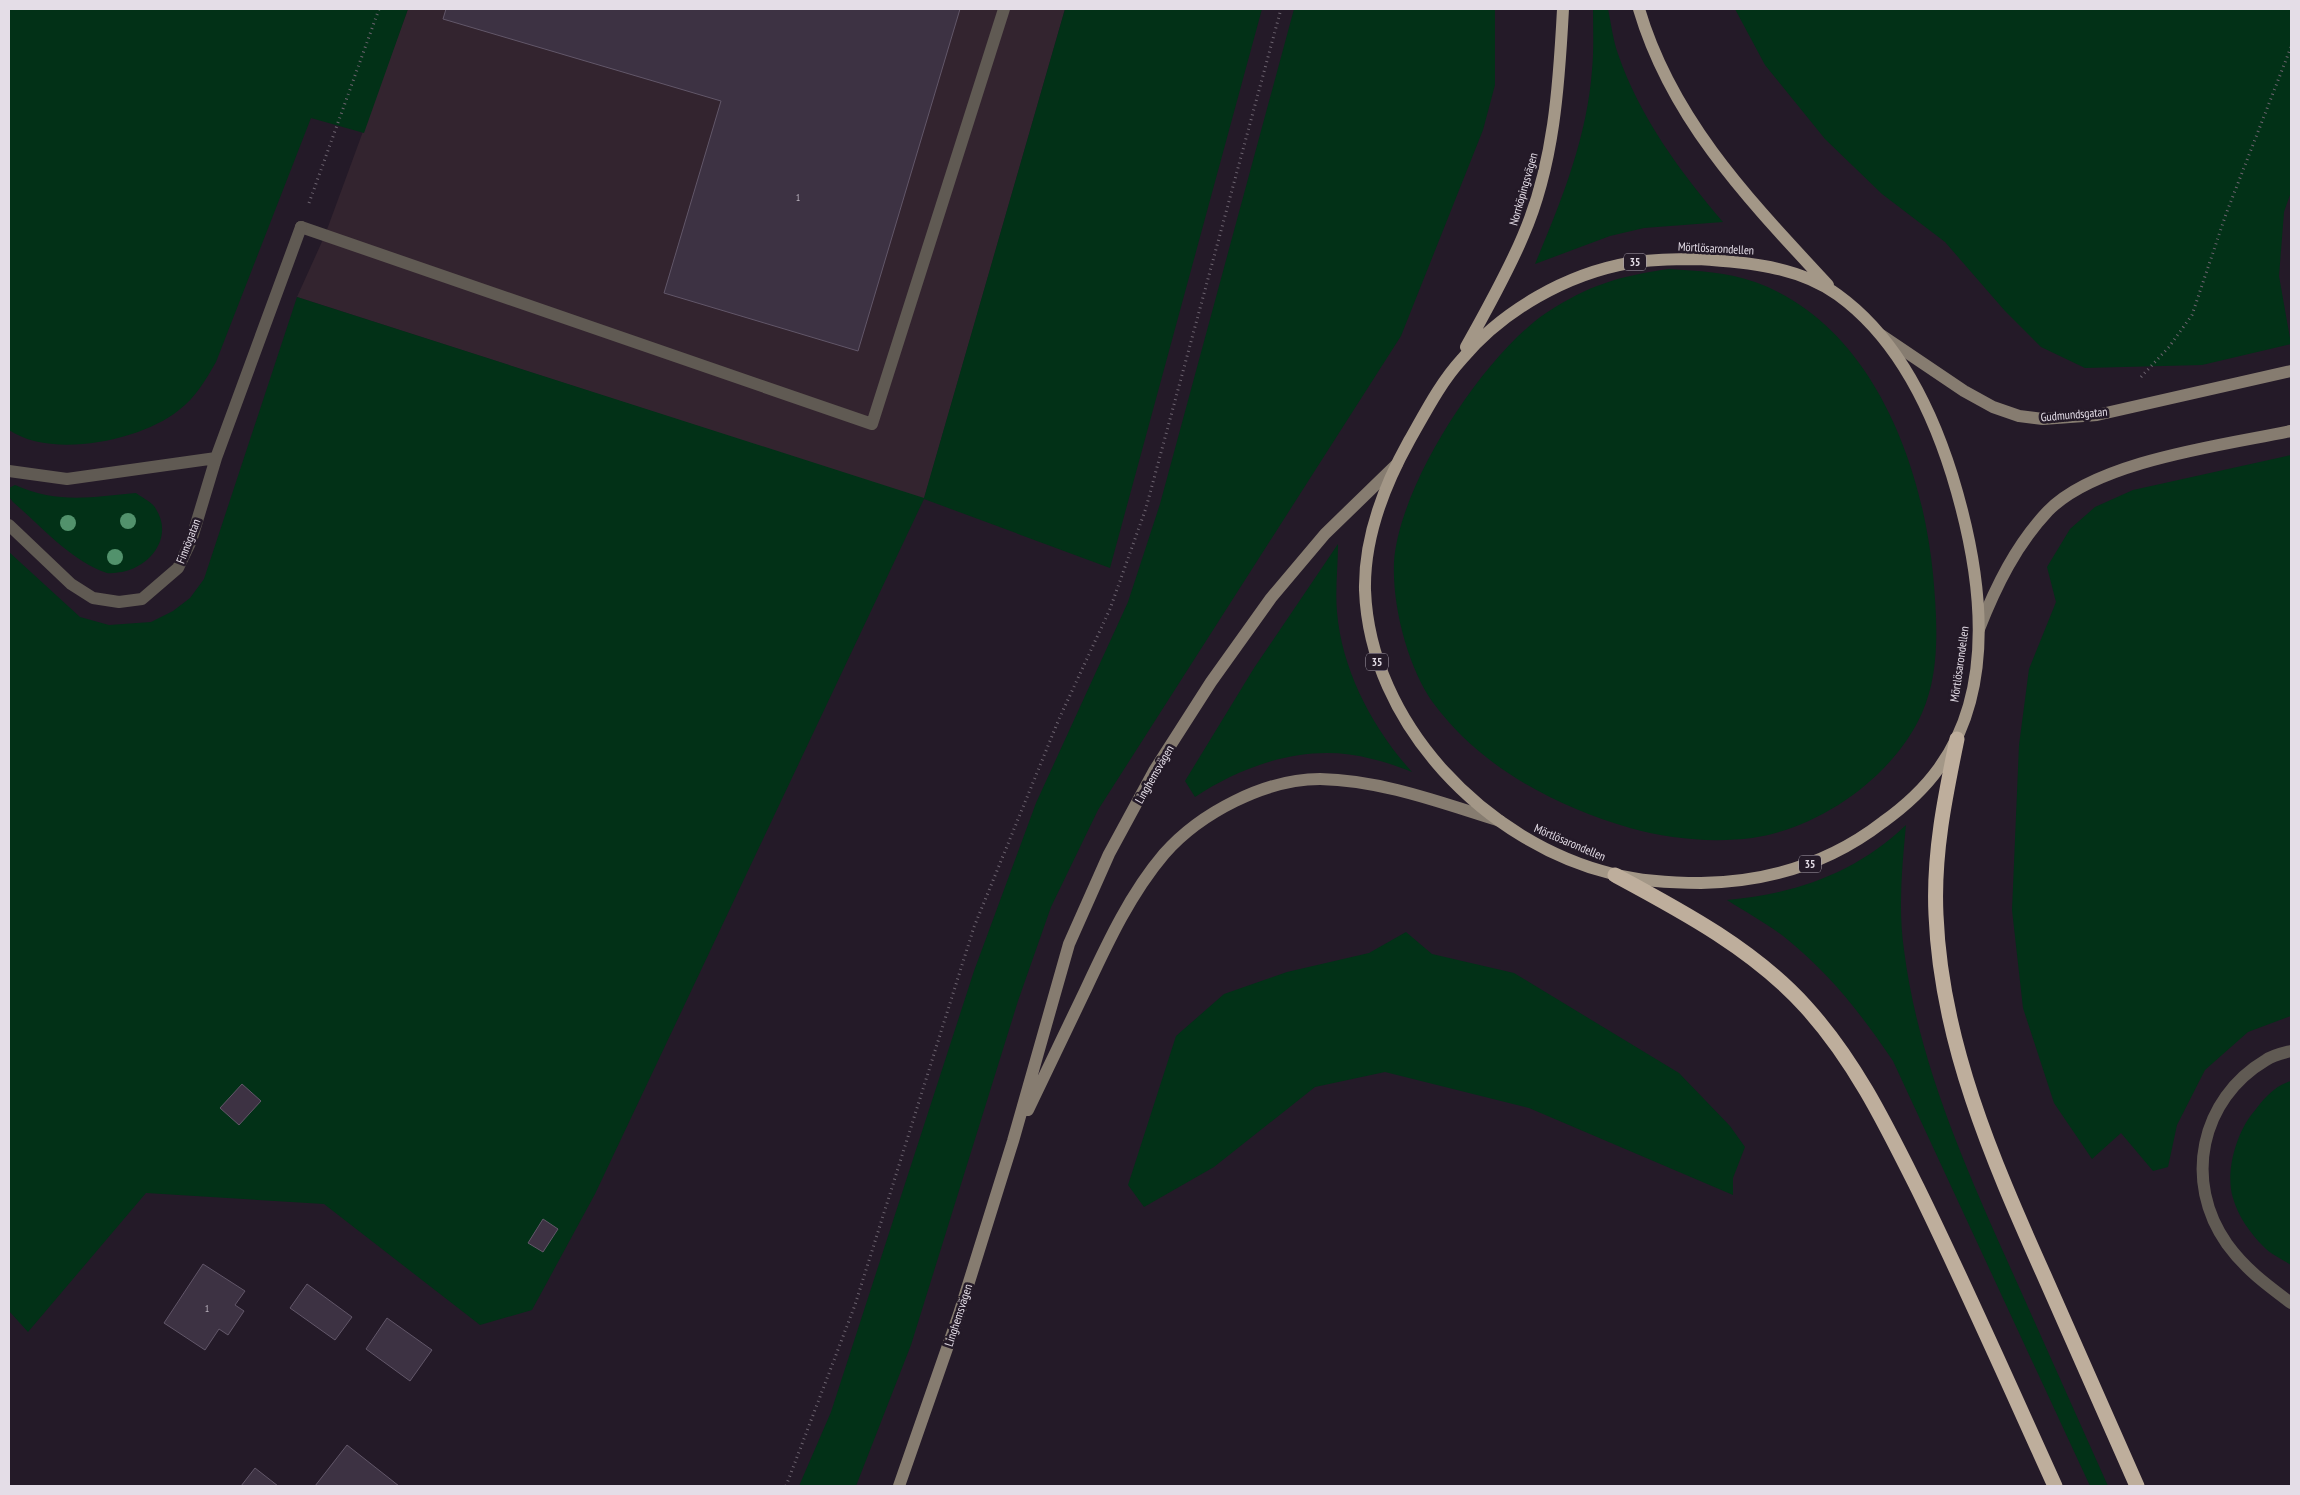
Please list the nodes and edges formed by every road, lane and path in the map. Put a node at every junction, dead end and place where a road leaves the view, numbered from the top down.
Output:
1 (379, 9) edge
2 (1004, 9) edge
3 (1281, 9) edge
4 (1563, 9) edge
5 (1639, 9) edge
6 (2291, 46) edge
7 (301, 227) junction
8 (1837, 294) junction
9 (1876, 332) junction
10 (1458, 363) junction
11 (2291, 371) edge
12 (2137, 382) dead end
13 (2291, 431) edge
14 (216, 458) junction
15 (1396, 464) junction
16 (9, 470) edge
17 (9, 525) edge
18 (1979, 629) junction
19 (1957, 739) junction
20 (1500, 822) junction
21 (1615, 875) junction
22 (2291, 1051) edge
23 (1013, 1142) junction
24 (2291, 1303) edge
25 (786, 1486) edge
26 (899, 1486) edge
27 (2055, 1486) edge
28 (2137, 1486) edge

1 - 7 path
2 - 7 street
3 - 25 path
4 - 10 main road, Norrköpingsvägen / 35
5 - 8 main road, 35
6 - 12 path
7 - 14 street, Finnögatan
8 - 9 main road, Mörtlösarondellen / 35
8 - 10 main road, Mörtlösarondellen / 35
9 - 11 main road, Gudmundsgatan
9 - 18 main road, Mörtlösarondellen / 35
10 - 15 main road, Mörtlösarondellen / 35
13 - 18 main road
14 - 16 street
14 - 17 street, Finnögatan
15 - 20 main road, Mörtlösarondellen / 35
15 - 23 main road, Linghemsvägen
18 - 19 main road, Mörtlösarondellen / 35
19 - 21 main road, Mörtlösarondellen / 35
19 - 28 highway
20 - 21 main road, Mörtlösarondellen / 35
20 - 23 main road, Linghemsvägen
21 - 27 highway
22 - 24 street
23 - 26 main road, Linghemsvägen

